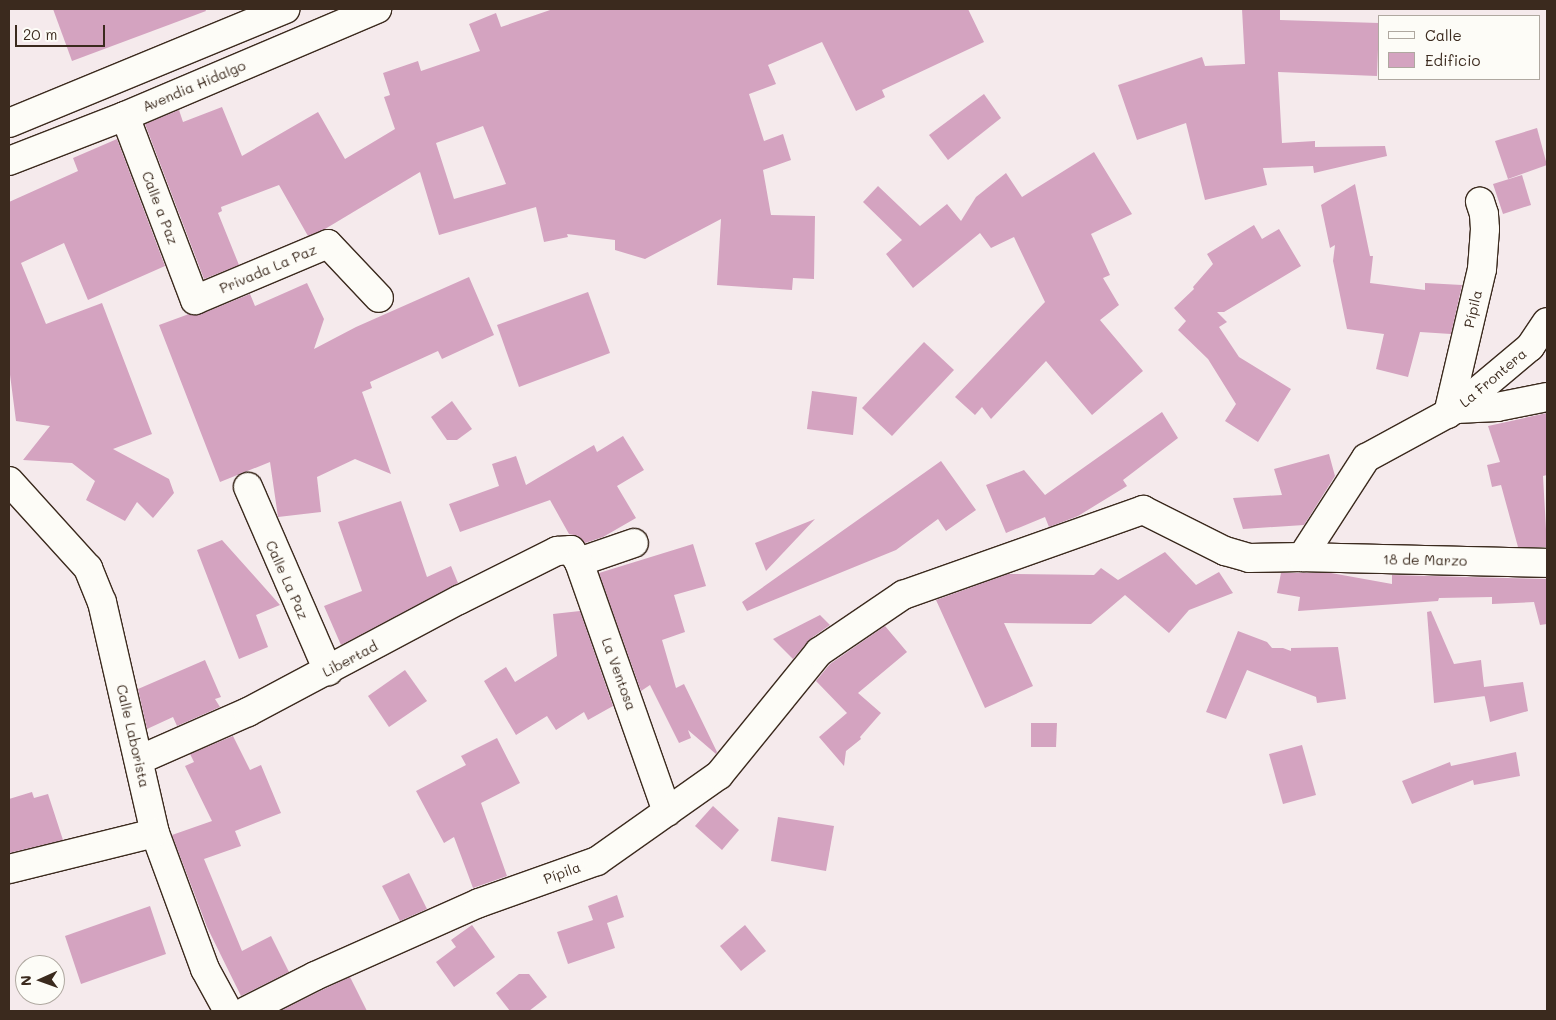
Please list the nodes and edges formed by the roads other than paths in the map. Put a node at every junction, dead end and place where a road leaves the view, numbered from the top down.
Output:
1 (285, 9) edge
2 (376, 9) edge
3 (125, 116) junction
4 (9, 123) edge
5 (9, 161) edge
6 (1480, 202) dead end
7 (380, 298) dead end
8 (195, 300) joint
9 (1547, 322) edge
10 (1547, 397) edge
11 (1452, 412) junction
12 (9, 481) edge
13 (248, 488) dead end
14 (634, 543) dead end
15 (568, 556) junction
16 (1302, 557) junction
17 (1547, 563) edge
18 (819, 652) joint
19 (328, 671) junction
20 (139, 760) junction
21 (667, 812) junction
22 (155, 833) junction
23 (9, 870) edge
24 (228, 1011) edge
25 (246, 1011) edge

1 - 4 street
2 - 3 street, Avendia Hidalgo
3 - 5 street, Avendia Hidalgo
3 - 8 street, Calle a Paz
6 - 11 street, Pípila
7 - 8 street, Privada La Paz
9 - 11 street, La Frontera
10 - 11 street
11 - 16 street
12 - 20 street, Calle Laborista
13 - 19 street, Calle La Paz
14 - 15 street, Libertad
15 - 19 street, Libertad
15 - 21 street, La Ventosa
16 - 17 street, 18 de Marzo
16 - 18 street, 18 de Marzo
18 - 21 street, Pípila
19 - 20 street, Libertad
20 - 22 street, Calle Laborista
21 - 25 street, Pípila
22 - 23 street
22 - 24 street, Calle Laborista

